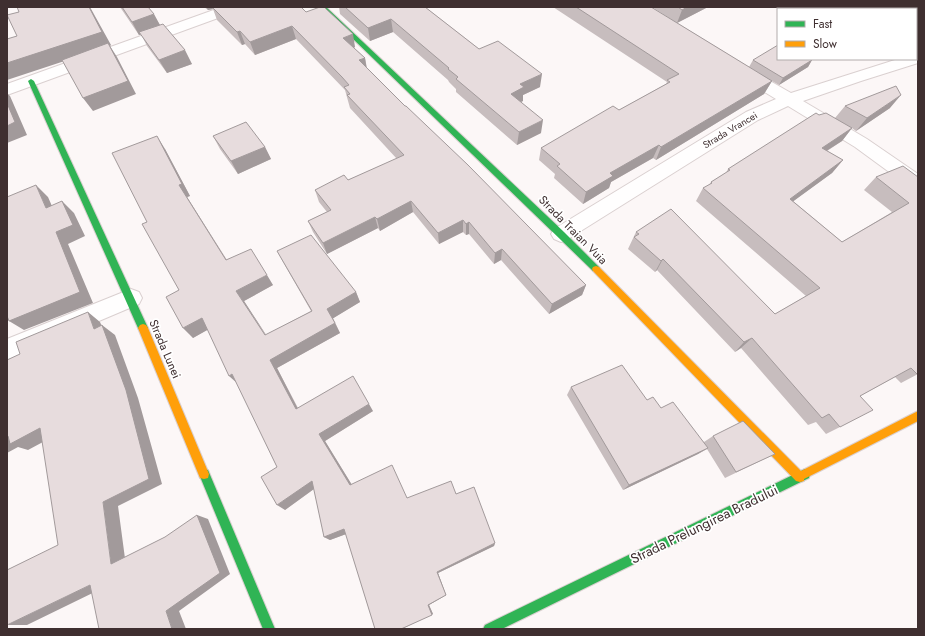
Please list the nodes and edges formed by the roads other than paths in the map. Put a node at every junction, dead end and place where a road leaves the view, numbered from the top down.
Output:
1 (235, 7) edge
2 (323, 7) edge
3 (913, 60) edge
4 (727, 62) edge
5 (31, 81) junction
6 (7, 90) edge
7 (788, 100) junction
8 (918, 183) edge
9 (560, 234) junction
10 (131, 298) junction
11 (7, 350) edge
12 (918, 416) edge
13 (800, 477) junction
14 (269, 629) edge
15 (489, 629) edge

1 - 5 street
2 - 9 street, Strada Traian Vuia
3 - 7 street, Strada Vrancei
4 - 7 street
5 - 6 street
5 - 10 street, Strada Lunei
7 - 8 street
7 - 9 street, Strada Vrancei
9 - 13 street, Strada Traian Vuia
10 - 11 street
10 - 14 street, Strada Lunei
12 - 13 street, Strada Prelungirea Bradului
13 - 15 street, Strada Prelungirea Bradului

